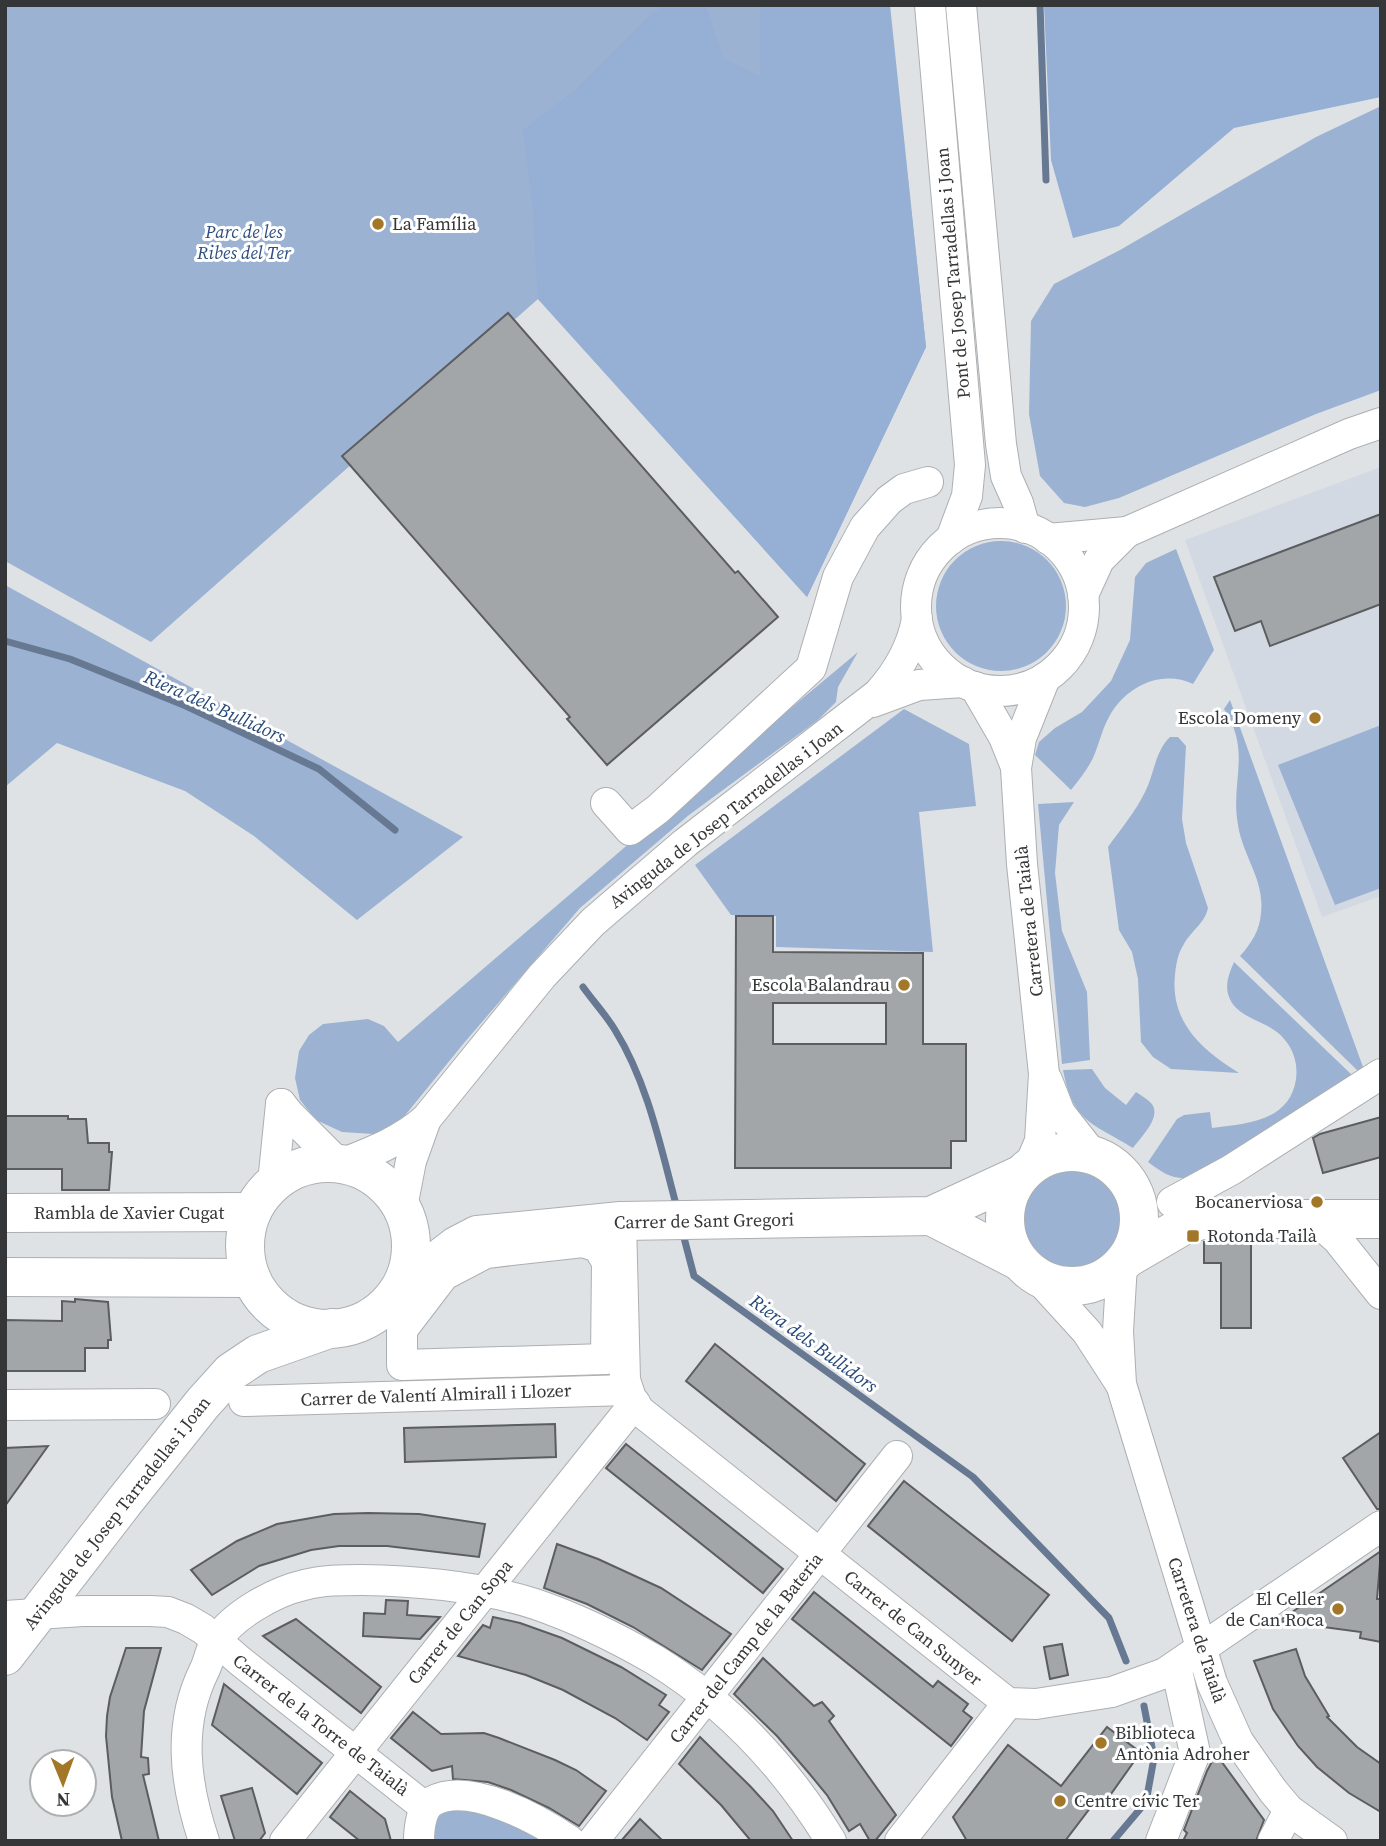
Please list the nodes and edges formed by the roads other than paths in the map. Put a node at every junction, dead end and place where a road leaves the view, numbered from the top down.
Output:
1 (930, 5) edge
2 (961, 5) edge
3 (1381, 423) edge
4 (928, 482) dead end
5 (1127, 532) junction
6 (1036, 533) junction
7 (951, 539) junction
8 (1083, 595) junction
9 (917, 619) junction
10 (1045, 678) junction
11 (969, 685) junction
12 (866, 705) junction
13 (1016, 768) junction
14 (606, 803) dead end
15 (1044, 1073) junction
16 (1381, 1074) edge
17 (426, 1119) junction
18 (1093, 1155) junction
19 (340, 1163) junction
20 (1025, 1171) junction
21 (1132, 1188) junction
22 (263, 1197) junction
23 (1172, 1202) junction
24 (403, 1208) junction
25 (5, 1213) edge
26 (931, 1216) junction
27 (1207, 1219) junction
28 (1315, 1219) junction
29 (1381, 1219) edge
30 (632, 1221) junction
31 (477, 1235) junction
32 (583, 1242) joint
33 (1124, 1262) junction
34 (1028, 1268) junction
35 (5, 1277) edge
36 (252, 1280) junction
37 (400, 1289) junction
38 (1381, 1294) edge
39 (332, 1328) junction
40 (1121, 1384) junction
41 (238, 1386) junction
42 (631, 1396) junction
43 (5, 1405) edge
44 (155, 1405) dead end
45 (897, 1456) dead end
46 (1381, 1525) edge
47 (821, 1554) junction
48 (484, 1593) junction
49 (22, 1615) edge
50 (216, 1641) junction
51 (1200, 1647) junction
52 (5, 1656) edge
53 (1170, 1669) junction
54 (706, 1698) junction
55 (1008, 1703) junction
56 (356, 1752) junction
57 (426, 1808) junction
58 (1289, 1810) junction
59 (204, 1841) edge
60 (285, 1841) edge
61 (419, 1841) edge
62 (570, 1841) edge
63 (593, 1841) edge
64 (831, 1841) edge
65 (900, 1841) edge
66 (1161, 1841) edge
67 (1273, 1841) edge
68 (1332, 1841) edge

1 - 7 street, Pont de Josep Tarradellas i Joan
2 - 6 street, Pont de Josep Tarradellas i Joan
3 - 5 street
4 - 14 street
5 - 6 street
5 - 8 street
6 - 7 street
6 - 8 street
7 - 9 street
8 - 10 street
9 - 11 street
9 - 12 street, Avinguda de Josep Tarradellas i Joan
10 - 11 street
10 - 13 street, Carretera de Taialà
11 - 12 street, Avinguda de Josep Tarradellas i Joan
11 - 13 street, Carretera de Taialà
12 - 17 street, Avinguda de Josep Tarradellas i Joan
13 - 15 street, Carretera de Taialà
15 - 18 street, Carretera de Taialà
15 - 20 street, Carretera de Taialà
16 - 23 street
17 - 19 street, Avinguda de Josep Tarradellas i Joan
17 - 24 street, Avinguda de Josep Tarradellas i Joan
18 - 20 main road
18 - 21 main road
19 - 22 main road
19 - 22 street
19 - 24 main road
20 - 26 main road, Carrer de Sant Gregori
20 - 34 main road
21 - 23 main road
21 - 33 main road
22 - 25 main road, Rambla de Xavier Cugat
22 - 36 main road
23 - 27 main road
24 - 31 main road, Carrer de Sant Gregori
24 - 37 main road
26 - 30 main road, Carrer de Sant Gregori
26 - 34 main road, Carrer de Sant Gregori
27 - 28 main road
27 - 33 main road
28 - 29 main road
28 - 38 street
30 - 31 main road, Carrer de Sant Gregori
30 - 42 street
31 - 37 main road, Carrer de Sant Gregori
32 - 32 street
33 - 34 main road
33 - 40 street, Carretera de Taialà
34 - 40 street, Carretera de Taialà
35 - 36 main road
36 - 39 main road
36 - 41 main road, Avinguda de Josep Tarradellas i Joan
37 - 39 main road
39 - 41 main road, Avinguda de Josep Tarradellas i Joan
40 - 51 street, Carretera de Taialà
41 - 42 street, Carrer de Valentí Almirall i Llozer
41 - 49 main road, Avinguda de Josep Tarradellas i Joan
42 - 47 street, Carrer de Can Sunyer
42 - 48 street, Carrer de Can Sopa
43 - 44 street
45 - 47 street, Carrer del Camp de la Bateria
46 - 51 street
47 - 54 street, Carrer del Camp de la Bateria
47 - 55 street, Carrer de Can Sunyer
48 - 50 street
48 - 54 street
48 - 56 street, Carrer de Can Sopa
49 - 50 street, Carrer de la Torre de Taialà
49 - 52 main road, Avinguda de Josep Tarradellas i Joan
50 - 56 street, Carrer de la Torre de Taialà
50 - 59 street
51 - 53 street
51 - 58 street, Carretera de Taialà
53 - 55 street
53 - 66 street
54 - 63 street, Carrer del Camp de la Bateria
54 - 64 street
55 - 65 street
56 - 57 street, Carrer de la Torre de Taialà
56 - 60 street, Carrer de Can Sopa
57 - 61 street
57 - 62 street
58 - 67 street
58 - 68 street, Carretera de Taialà

